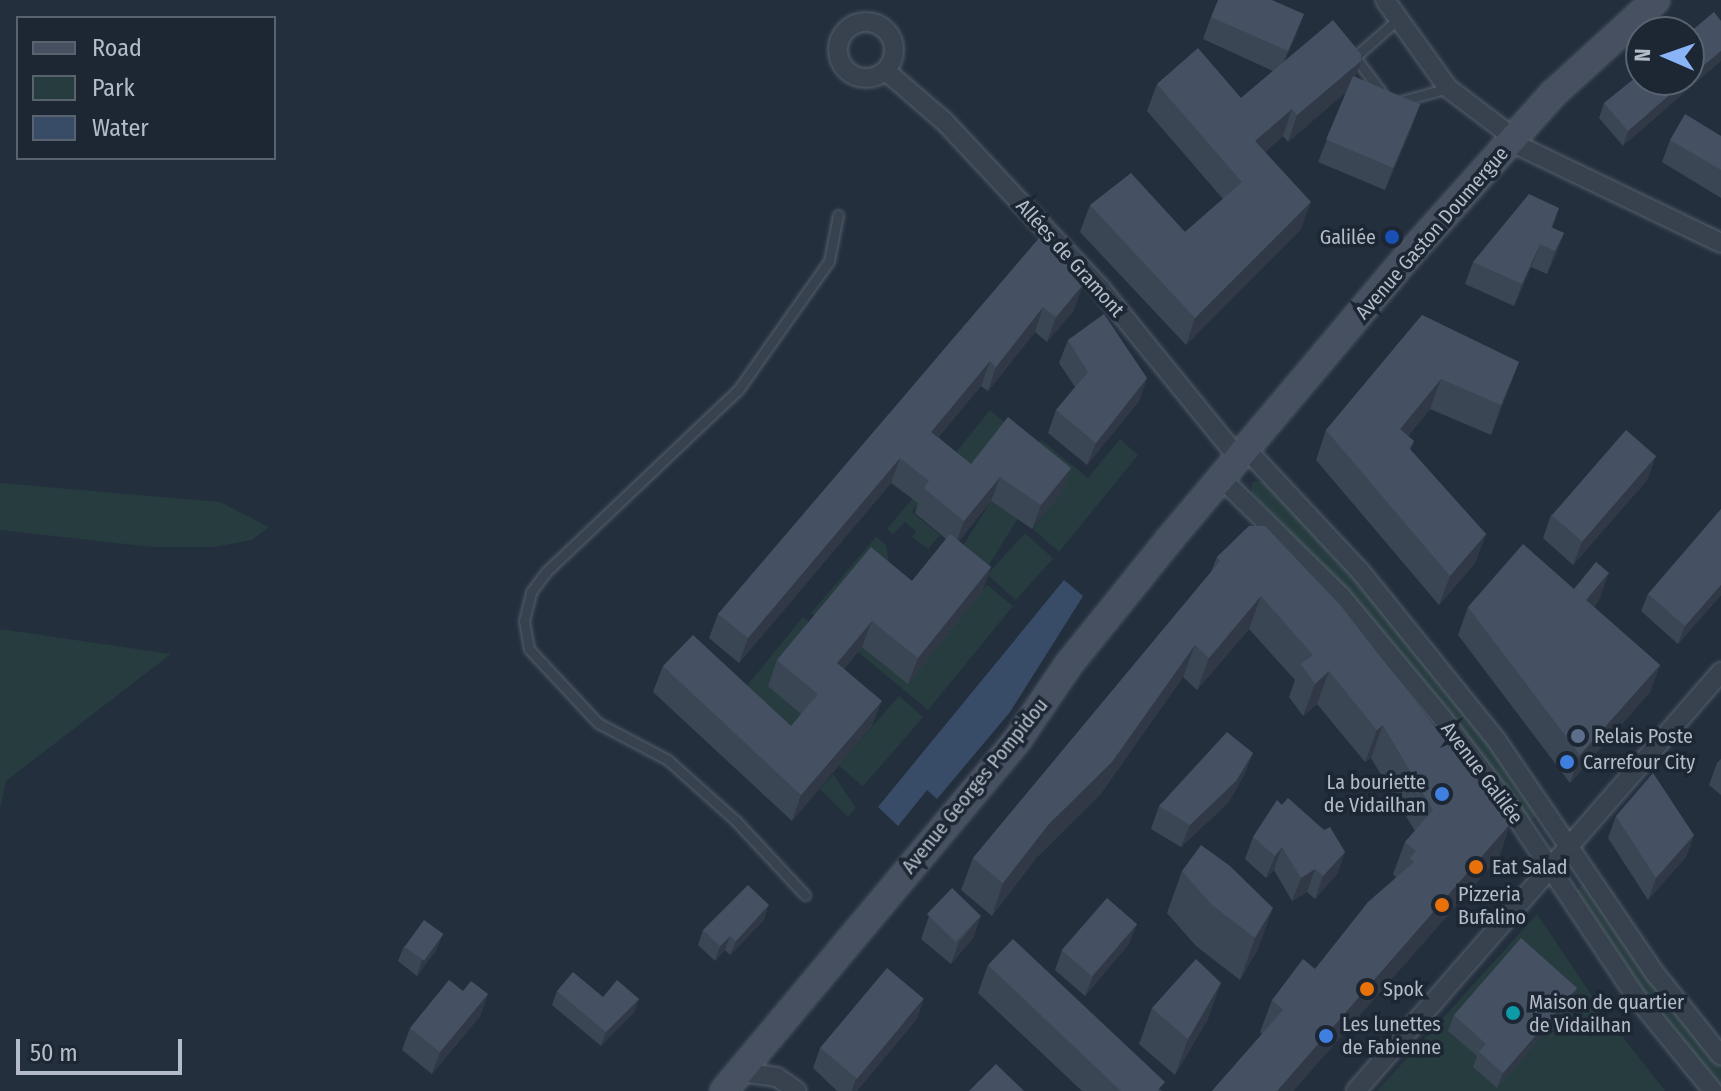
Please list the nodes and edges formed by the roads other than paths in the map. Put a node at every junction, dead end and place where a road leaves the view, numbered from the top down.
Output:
1 (1385, 0) edge
2 (1656, 0) edge
3 (1397, 20) junction
4 (886, 71) dead end
5 (1448, 88) junction
6 (1513, 140) junction
7 (838, 215) dead end
8 (1721, 243) edge
9 (1243, 455) junction
10 (1222, 479) junction
11 (1721, 672) edge
12 (1570, 844) junction
13 (1550, 870) junction
14 (805, 895) dead end
15 (1721, 1056) edge
16 (732, 1081) edge
17 (797, 1091) edge
18 (1356, 1091) edge
19 (1713, 1091) edge

1 - 3 street
2 - 6 main road, Avenue Gaston Doumergue
3 - 5 street
3 - 5 lane
4 - 9 street, Allées de Gramont
5 - 6 street
6 - 8 street
6 - 9 main road, Avenue Gaston Doumergue
7 - 14 lane
9 - 10 main road, Avenue Gaston Doumergue
9 - 12 street, Avenue Galilée
10 - 13 street, Avenue Galilée
10 - 16 main road, Avenue Georges Pompidou
11 - 12 street
12 - 13 street
12 - 15 street, Avenue Galilée
13 - 18 street
13 - 19 street, Avenue Galilée
16 - 17 street

